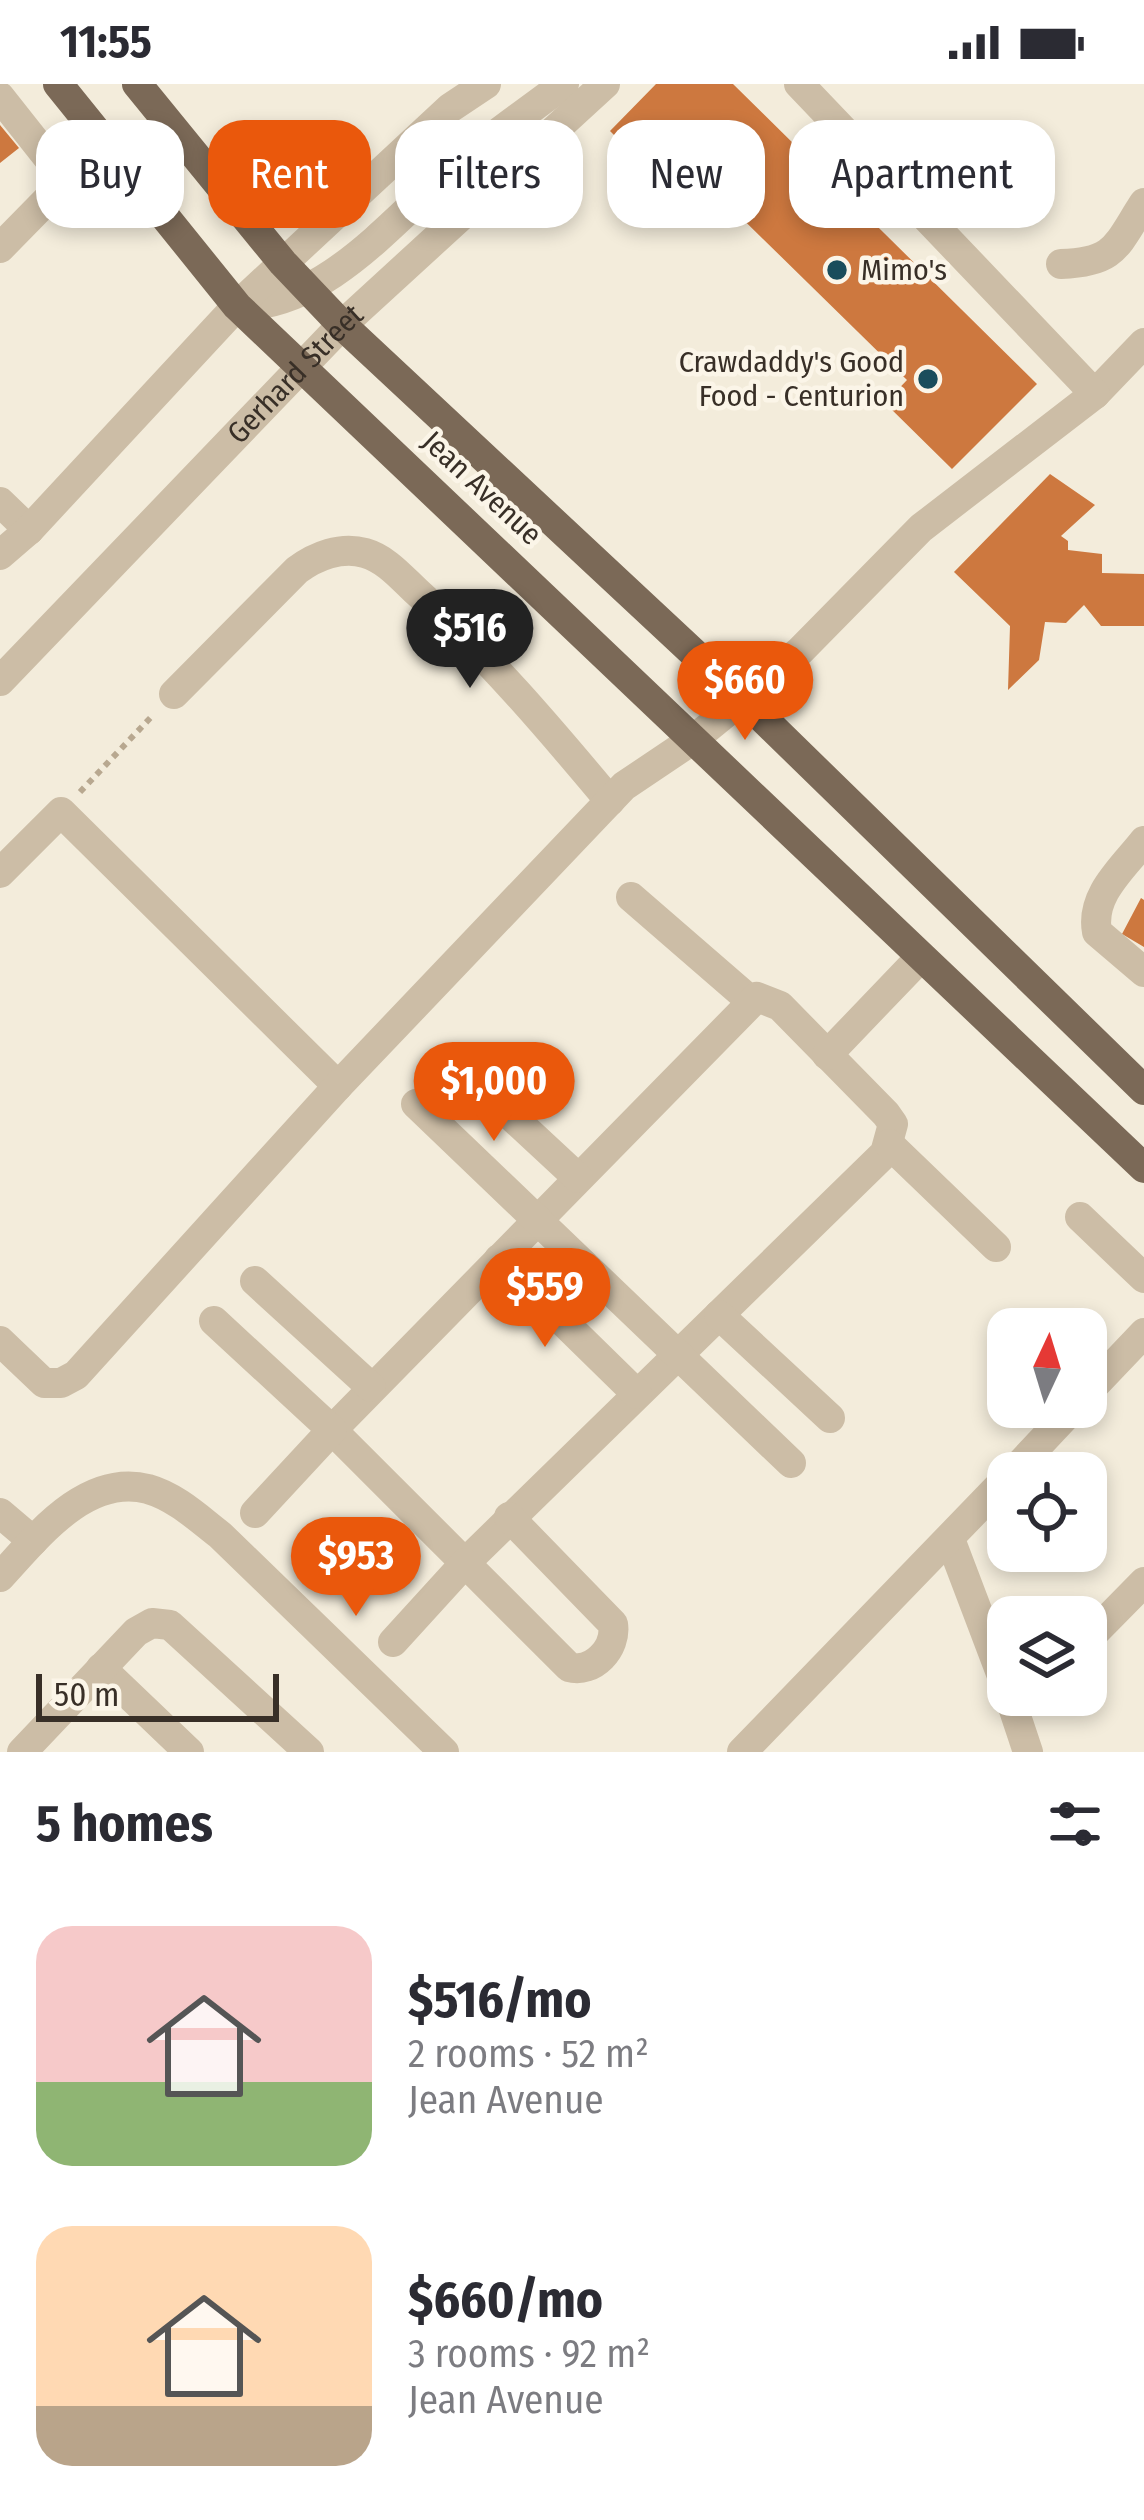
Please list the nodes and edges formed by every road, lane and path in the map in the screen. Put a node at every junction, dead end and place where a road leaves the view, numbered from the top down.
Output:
1 (58, 84) edge
2 (137, 84) edge
3 (486, 84) edge
4 (564, 84) edge
5 (605, 84) edge
6 (799, 84) edge
7 (0, 97) edge
8 (87, 120) edge
9 (36, 143) edge
10 (1144, 203) edge
11 (36, 214) edge
12 (174, 228) edge
13 (0, 248) edge
14 (283, 263) junction
15 (1061, 264) dead end
16 (308, 288) junction
17 (237, 306) junction
18 (342, 325) junction
19 (1144, 343) edge
20 (301, 366) junction
21 (1095, 394) junction
22 (0, 502) edge
23 (29, 530) junction
24 (0, 555) edge
25 (0, 680) edge
26 (174, 694) joint
27 (743, 699) junction
28 (694, 739) junction
29 (610, 800) junction
30 (61, 812) junction
31 (1144, 841) edge
32 (0, 873) edge
33 (632, 897) dead end
34 (921, 957) junction
35 (1144, 972) edge
36 (751, 1001) junction
37 (827, 1055) junction
38 (454, 1063) dead end
39 (338, 1086) junction
40 (1144, 1090) edge
41 (416, 1104) dead end
42 (889, 1144) junction
43 (1144, 1168) edge
44 (578, 1178) junction
45 (1080, 1217) dead end
46 (537, 1219) junction
47 (996, 1247) dead end
48 (499, 1258) junction
49 (1144, 1278) edge
50 (255, 1281) dead end
51 (719, 1315) junction
52 (214, 1321) dead end
53 (1144, 1333) edge
54 (0, 1341) edge
55 (679, 1354) junction
56 (1107, 1372) edge
57 (371, 1387) junction
58 (637, 1394) junction
59 (830, 1418) dead end
60 (1054, 1428) edge
61 (332, 1430) junction
62 (1032, 1452) edge
63 (791, 1463) dead end
64 (987, 1500) edge
65 (0, 1513) edge
66 (255, 1513) dead end
67 (509, 1517) junction
68 (950, 1539) junction
69 (33, 1541) junction
70 (465, 1563) junction
71 (0, 1577) edge
72 (1144, 1582) edge
73 (1107, 1620) edge
74 (987, 1627) edge
75 (393, 1642) dead end
76 (101, 1668) junction
77 (1021, 1716) edge
78 (41, 1745) edge
79 (189, 1752) edge
80 (309, 1752) edge
81 (444, 1752) edge
82 (742, 1752) edge
83 (1028, 1752) edge

1 - 8 main road, Jean Avenue
2 - 14 main road, Jean Avenue
3 - 14 street
4 - 16 street
5 - 18 street, Gerhard Street
6 - 21 street
7 - 9 street
10 - 15 street
11 - 13 street
12 - 17 main road, Jean Avenue
14 - 16 main road, Jean Avenue
14 - 17 street
16 - 17 street
16 - 18 main road, Jean Avenue
17 - 20 main road, Jean Avenue
17 - 23 street
18 - 20 street, Gerhard Street
18 - 27 main road, Jean Avenue
19 - 21 street
20 - 25 street, Gerhard Street
20 - 28 main road, Jean Avenue
21 - 27 street
22 - 23 street
23 - 24 street
26 - 29 street
26 - 30 path
27 - 28 street
27 - 40 main road, Jean Avenue
28 - 29 street
28 - 34 main road, Jean Avenue
29 - 39 street
30 - 32 street
30 - 39 street
31 - 35 street
33 - 36 street
34 - 37 street
34 - 43 main road, Jean Avenue
36 - 37 street
36 - 44 street
37 - 42 street
38 - 44 street
39 - 54 street
41 - 46 street
42 - 47 street
42 - 51 street
44 - 46 street
45 - 49 street
46 - 48 street
46 - 55 street
48 - 57 street
48 - 58 street
50 - 57 street
51 - 55 street
51 - 59 street
52 - 61 street
53 - 56 street
55 - 58 street
55 - 63 street
57 - 61 street
58 - 67 street
60 - 62 street
61 - 66 street
61 - 70 street
64 - 68 street
65 - 69 street
67 - 70 street
67 - 70 street
68 - 74 street
68 - 82 street
69 - 71 street
69 - 81 street
70 - 75 street
72 - 73 street
76 - 78 street
76 - 79 street
76 - 80 street
77 - 83 street

